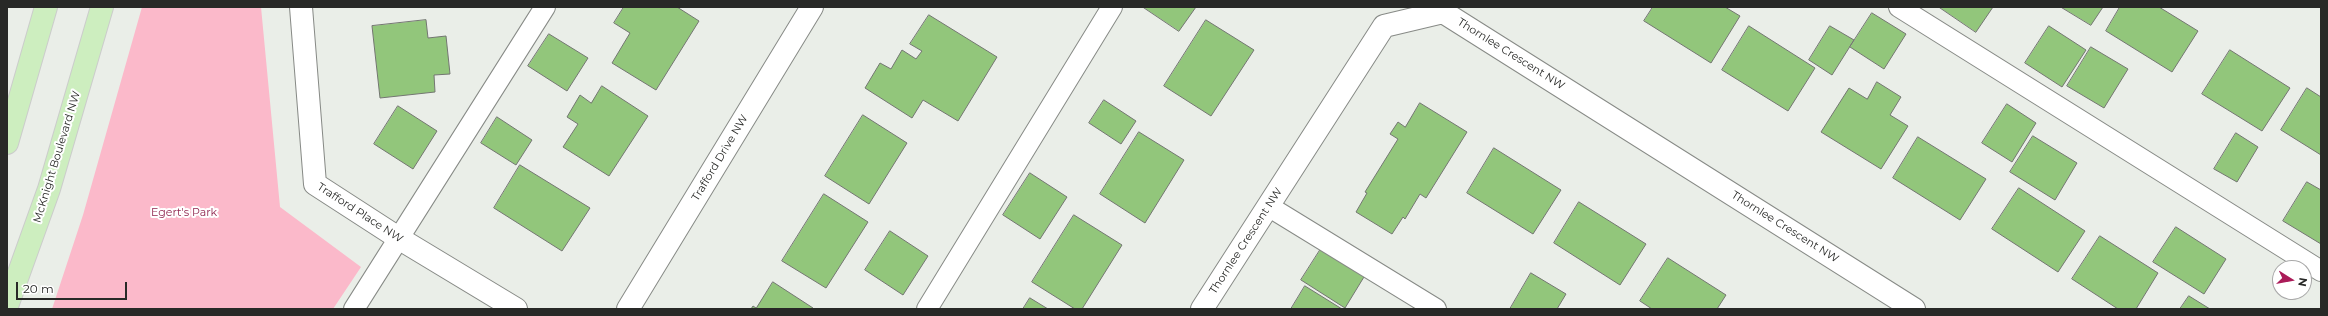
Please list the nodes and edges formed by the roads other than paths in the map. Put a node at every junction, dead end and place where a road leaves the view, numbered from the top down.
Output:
1 (46, 7) edge
2 (102, 7) edge
3 (301, 7) edge
4 (545, 7) edge
5 (812, 7) edge
6 (1112, 7) edge
7 (1899, 7) edge
8 (7, 143) edge
9 (1268, 206) junction
10 (400, 239) junction
11 (2321, 271) edge
12 (7, 306) edge
13 (354, 309) edge
14 (516, 309) edge
15 (628, 309) edge
16 (927, 309) edge
17 (1202, 309) edge
18 (1436, 309) edge
19 (1914, 309) edge

1 - 8 main road
2 - 12 main road, McKnight Boulevard NW
3 - 10 street, Trafford Place NW
4 - 10 lane
5 - 15 street, Trafford Drive NW
6 - 16 lane
7 - 11 lane
9 - 17 street, Thornlee Crescent NW
9 - 18 lane
9 - 19 street, Thornlee Crescent NW
10 - 13 lane
10 - 14 street, Trafford Place NW

